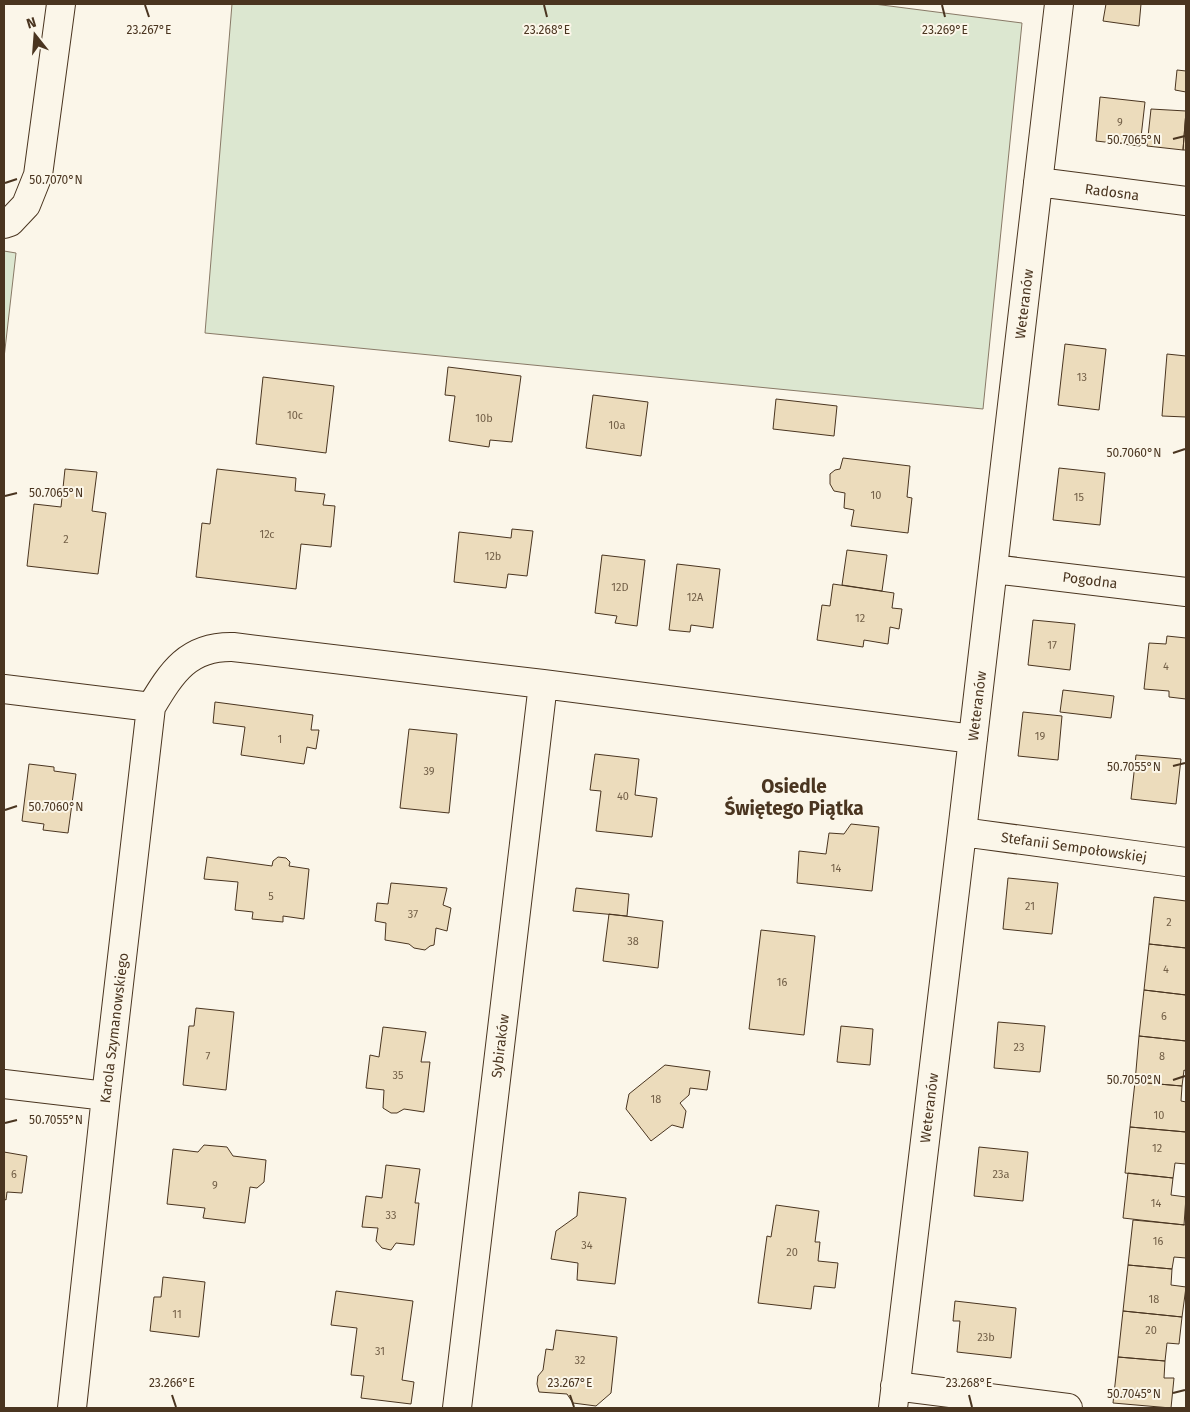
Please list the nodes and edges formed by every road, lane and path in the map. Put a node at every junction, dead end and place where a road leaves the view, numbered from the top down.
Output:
1 (62, 4) edge
2 (1059, 4) edge
3 (1038, 182) junction
4 (1186, 201) edge
5 (4, 224) edge
6 (993, 569) junction
7 (1186, 592) edge
8 (543, 684) junction
9 (4, 688) edge
10 (151, 707) junction
11 (972, 739) junction
12 (962, 832) junction
13 (1186, 862) edge
14 (4, 1084) edge
15 (106, 1096) junction
16 (894, 1397) edge
17 (72, 1408) edge
18 (457, 1408) edge
19 (1068, 1408) edge

1 - 5 street
2 - 3 street, Weteranów
3 - 4 street, Radosna
3 - 6 street, Weteranów
6 - 7 street, Pogodna
6 - 11 street, Weteranów
8 - 10 street
8 - 11 street
8 - 18 street, Sybiraków
9 - 10 street
10 - 15 street, Karola Szymanowskiego
11 - 12 street, Weteranów
12 - 13 street, Stefanii Sempołowskiej
12 - 16 street, Weteranów
14 - 15 street
15 - 17 street, Karola Szymanowskiego
16 - 19 street

